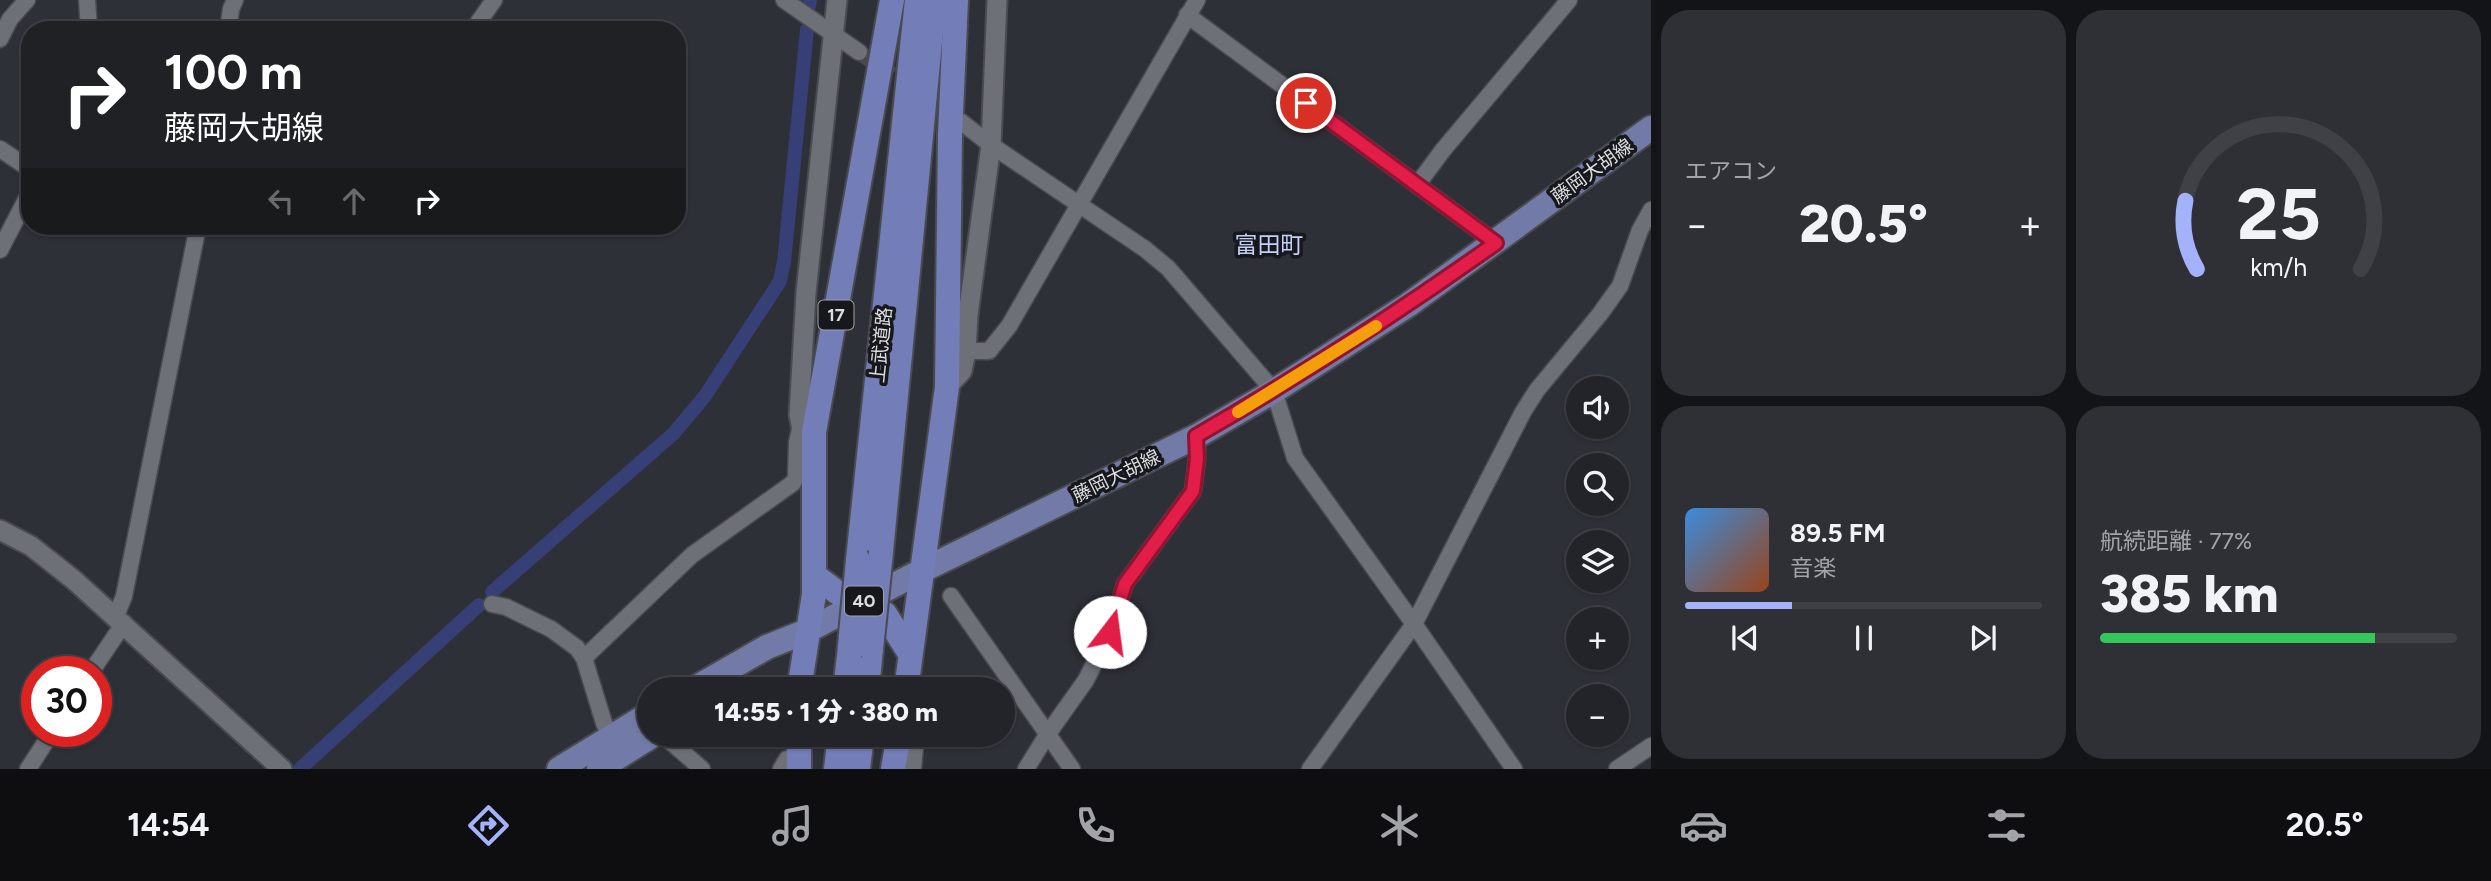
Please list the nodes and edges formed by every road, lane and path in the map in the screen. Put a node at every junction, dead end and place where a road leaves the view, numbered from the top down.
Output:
1 (27, 0) edge
2 (87, 0) edge
3 (235, 0) edge
4 (494, 0) edge
5 (784, 0) edge
6 (838, 0) edge
7 (892, 0) edge
8 (917, 0) edge
9 (934, 0) edge
10 (956, 0) edge
11 (997, 0) edge
12 (1197, 0) edge
13 (1569, 0) edge
14 (1186, 15) junction
15 (88, 21) edge
16 (229, 21) edge
17 (479, 21) edge
18 (1, 33) edge
19 (833, 33) junction
20 (859, 52) tunnel mouth
21 (960, 121) tunnel mouth
22 (1651, 128) edge
23 (991, 145) junction
24 (0, 149) edge
25 (21, 163) edge
26 (1417, 185) junction
27 (1078, 203) junction
28 (21, 209) edge
29 (1651, 210) edge
30 (196, 235) edge
31 (1496, 243) junction
32 (0, 250) edge
33 (966, 351) junction
34 (947, 387) junction
35 (1274, 391) junction
36 (808, 428) junction
37 (1196, 436) junction
38 (0, 530) edge
39 (921, 571) junction
40 (814, 575) junction
41 (951, 596) dead end
42 (866, 600) junction
43 (492, 604) dead end
44 (120, 619) junction
45 (1414, 624) junction
46 (807, 631) junction
47 (909, 652) junction
48 (860, 653) junction
49 (100, 656) edge
50 (584, 658) junction
51 (715, 677) edge
52 (746, 677) edge
53 (801, 677) edge
54 (850, 677) edge
55 (865, 677) edge
56 (907, 677) edge
57 (637, 721) edge
58 (1047, 735) junction
59 (610, 736) junction
60 (637, 745) edge
61 (1651, 746) edge
62 (42, 747) edge
63 (677, 747) edge
64 (839, 747) edge
65 (861, 747) edge
66 (897, 747) edge
67 (915, 747) edge
68 (28, 769) edge
69 (282, 769) edge
70 (559, 769) edge
71 (599, 769) edge
72 (702, 769) edge
73 (836, 769) edge
74 (858, 769) edge
75 (893, 769) edge
76 (913, 769) edge
77 (1026, 769) edge
78 (1072, 769) edge
79 (1310, 769) edge
80 (1514, 769) edge
81 (1617, 769) edge

1 - 18 street
2 - 15 street
3 - 16 street
4 - 17 street
5 - 19 street
6 - 19 street
7 - 36 highway, 17
8 - 48 highway, 上武道路 / 17, bridge
9 - 48 highway, 上武道路 / 17, bridge
10 - 34 highway
11 - 23 street
12 - 14 street
13 - 26 street
14 - 26 street
14 - 27 street
19 - 20 street
19 - 36 street
21 - 23 street
22 - 31 main road, 藤岡大胡線 / 40
23 - 27 street
23 - 33 street
24 - 25 street
26 - 31 street
27 - 33 street
27 - 35 street
28 - 32 street
29 - 45 street
30 - 44 street
31 - 35 main road, 藤岡大胡線 / 40
33 - 34 street
34 - 39 highway
35 - 37 main road, 藤岡大胡線 / 40
35 - 45 street
36 - 40 highway, 17
36 - 50 street
37 - 39 main road, 藤岡大胡線 / 40
37 - 58 street
38 - 44 street
39 - 42 main road, 藤岡大胡線 / 40
39 - 47 highway
40 - 42 highway
40 - 46 highway, 17
41 - 58 street
42 - 46 main road, 藤岡大胡線 / 40
42 - 47 highway
43 - 50 street
44 - 49 street
44 - 69 street
45 - 79 street
45 - 80 street
46 - 51 main road, 藤岡大胡線 / 40
46 - 52 main road, 藤岡大胡線 / 40
46 - 53 highway, 17
47 - 56 highway
48 - 54 highway, 上武道路 / 17
48 - 55 highway, 上武道路 / 17
50 - 59 street
57 - 59 main road
58 - 77 street
58 - 78 street
59 - 70 main road
60 - 71 main road
61 - 81 street
62 - 68 street
63 - 72 street
64 - 73 highway
65 - 74 highway
66 - 75 highway
67 - 76 street

